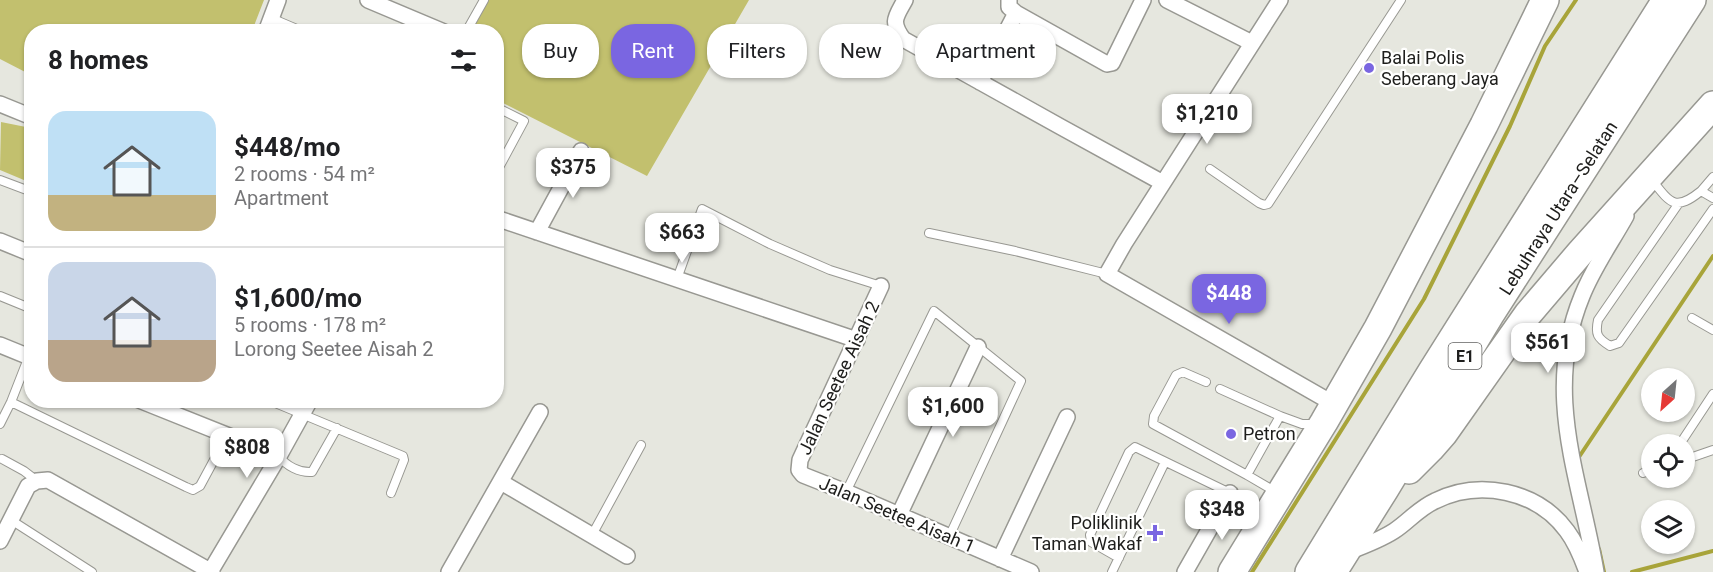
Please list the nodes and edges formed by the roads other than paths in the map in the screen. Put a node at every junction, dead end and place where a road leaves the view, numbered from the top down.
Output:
1 (278, 0) edge
2 (368, 0) edge
3 (484, 0) edge
4 (905, 0) edge
5 (1143, 0) edge
6 (1167, 0) edge
7 (1280, 0) edge
8 (1545, 0) edge
9 (1666, 0) edge
10 (1692, 0) edge
11 (1399, 1) edge
12 (1012, 6) edge
13 (269, 24) edge
14 (425, 24) edge
15 (470, 24) edge
16 (1252, 43) junction
17 (980, 82) junction
18 (0, 104) edge
19 (1713, 105) edge
20 (504, 111) edge
21 (24, 114) edge
22 (581, 151) dead end
23 (504, 158) edge
24 (1210, 169) dead end
25 (1713, 177) edge
26 (0, 180) edge
27 (1163, 183) junction
28 (1643, 184) junction
29 (24, 189) edge
30 (1701, 191) junction
31 (1713, 198) edge
32 (1679, 203) junction
33 (1713, 209) edge
34 (1539, 220) junction
35 (504, 221) edge
36 (537, 232) junction
37 (929, 233) dead end
38 (0, 241) edge
39 (24, 251) edge
40 (1107, 274) junction
41 (677, 279) junction
42 (881, 286) joint
43 (0, 296) edge
44 (24, 306) edge
45 (1692, 318) dead end
46 (1713, 330) edge
47 (857, 340) junction
48 (0, 345) edge
49 (978, 347) junction
50 (24, 355) edge
51 (24, 371) edge
52 (1206, 382) dead end
53 (1220, 389) dead end
54 (1713, 394) edge
55 (11, 402) junction
56 (159, 408) edge
57 (305, 408) edge
58 (307, 408) edge
59 (540, 412) dead end
60 (1329, 413) junction
61 (1280, 416) junction
62 (1067, 417) dead end
63 (0, 424) edge
64 (337, 428) junction
65 (1687, 434) edge
66 (227, 436) junction
67 (641, 445) dead end
68 (1713, 450) edge
69 (279, 456) junction
70 (1695, 456) edge
71 (2, 459) dead end
72 (1165, 462) junction
73 (799, 470) joint
74 (1247, 475) junction
75 (37, 481) junction
76 (501, 482) junction
77 (1385, 489) junction
78 (846, 492) junction
79 (391, 493) dead end
80 (1230, 494) joint
81 (1280, 494) junction
82 (899, 515) junction
83 (10, 520) junction
84 (592, 535) junction
85 (949, 537) junction
86 (0, 541) edge
87 (627, 556) dead end
88 (1119, 558) junction
89 (1000, 559) junction
90 (1339, 563) edge
91 (92, 572) edge
92 (211, 572) edge
93 (449, 572) edge
94 (1031, 572) edge
95 (1112, 572) edge
96 (1185, 572) edge
97 (1232, 572) edge
98 (1309, 572) edge
99 (1587, 572) edge
100 (1596, 572) edge

1 - 13 street
2 - 14 street
3 - 15 lane
4 - 17 street
5 - 12 street
6 - 16 street
7 - 16 street
8 - 60 highway
9 - 34 highway, Lebuhraya Utara–Selatan / E1
10 - 34 highway, Lebuhraya Utara–Selatan / E1
11 - 24 lane
12 - 17 street
16 - 27 street
17 - 27 street
18 - 21 street
19 - 28 highway
20 - 23 lane
22 - 36 street
25 - 30 lane
26 - 29 lane
27 - 40 street
28 - 32 lane
28 - 77 highway
28 - 100 street
30 - 31 lane
30 - 32 lane
32 - 33 lane
34 - 77 highway, Lebuhraya Utara–Selatan / E1
34 - 98 highway, Lebuhraya Utara–Selatan / E1
35 - 36 street
36 - 41 street
37 - 40 lane
38 - 39 street
40 - 60 street
41 - 42 lane
41 - 47 street
42 - 47 street, Jalan Seetee Aisah 2
43 - 44 lane
45 - 46 lane
47 - 73 street, Jalan Seetee Aisah 2
48 - 50 street
49 - 78 lane
49 - 82 street
49 - 85 lane
51 - 55 lane
52 - 74 lane
53 - 61 lane
54 - 65 lane
55 - 63 lane
55 - 66 lane
56 - 66 street
57 - 69 street
58 - 64 lane
59 - 76 street
60 - 61 lane
60 - 81 highway
61 - 74 lane
62 - 89 street
64 - 69 lane
64 - 79 lane
66 - 69 street
67 - 84 lane
68 - 70 lane
69 - 92 street
71 - 75 lane
72 - 80 lane
72 - 88 lane
72 - 88 lane
73 - 78 street, Jalan Seetee Aisah 1
74 - 81 lane
75 - 83 street
75 - 92 street
76 - 84 street
76 - 93 street
77 - 90 highway, Lebuhraya Utara–Selatan / E1
78 - 82 street, Jalan Seetee Aisah 1
80 - 96 street
81 - 97 highway
82 - 85 street, Jalan Seetee Aisah 1
83 - 86 street
83 - 91 lane
84 - 87 street
85 - 89 street, Jalan Seetee Aisah 1
88 - 95 lane
89 - 94 street, Jalan Seetee Aisah 1
90 - 99 street

